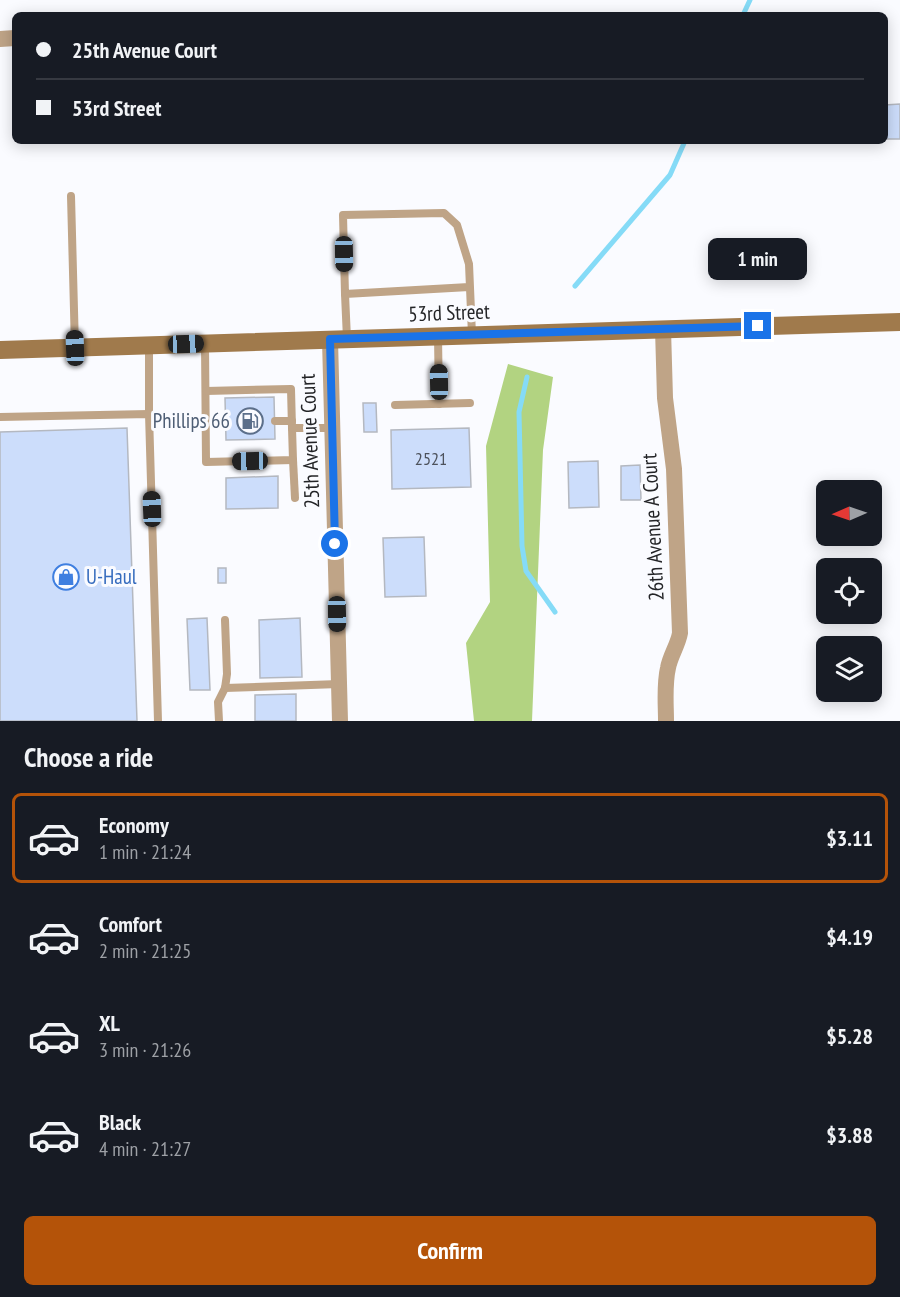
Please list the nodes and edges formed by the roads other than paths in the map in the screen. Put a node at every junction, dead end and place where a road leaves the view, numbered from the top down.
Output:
1 (71, 196) dead end
2 (469, 287) junction
3 (345, 294) junction
4 (900, 322) edge
5 (663, 329) junction
6 (472, 335) junction
7 (438, 336) junction
8 (338, 339) junction
9 (205, 343) junction
10 (149, 345) junction
11 (75, 348) junction
12 (0, 350) edge
13 (206, 391) junction
14 (470, 403) dead end
15 (439, 404) junction
16 (395, 405) dead end
17 (149, 414) junction
18 (0, 417) edge
19 (274, 421) dead end
20 (226, 422) dead end
21 (206, 423) junction
22 (292, 424) junction
23 (332, 428) junction
24 (293, 460) junction
25 (295, 498) dead end
26 (225, 620) dead end
27 (339, 684) junction
28 (225, 688) junction
29 (158, 721) edge
30 (219, 721) edge
31 (340, 721) edge
32 (666, 721) edge

1 - 11 lane
2 - 3 lane
2 - 3 lane
2 - 6 lane
3 - 8 lane
4 - 5 street, 53rd Street
5 - 6 street, 53rd Street
5 - 32 street, 26th Avenue A Court
6 - 7 street, 53rd Street
7 - 8 street, 53rd Street
7 - 15 lane
8 - 9 street, 53rd Street
8 - 23 street, 25th Avenue Court
9 - 10 street, 53rd Street
9 - 13 lane
10 - 11 street, 53rd Street
10 - 17 lane
11 - 12 street, 53rd Street
13 - 21 lane
13 - 22 lane
14 - 15 lane
15 - 16 lane
17 - 18 lane
17 - 29 lane
19 - 22 lane
20 - 21 lane
21 - 24 lane
22 - 23 lane
22 - 24 lane
23 - 27 street, 25th Avenue Court
24 - 25 lane
26 - 28 lane
27 - 28 lane
27 - 31 street, 25th Avenue Court
28 - 30 lane

